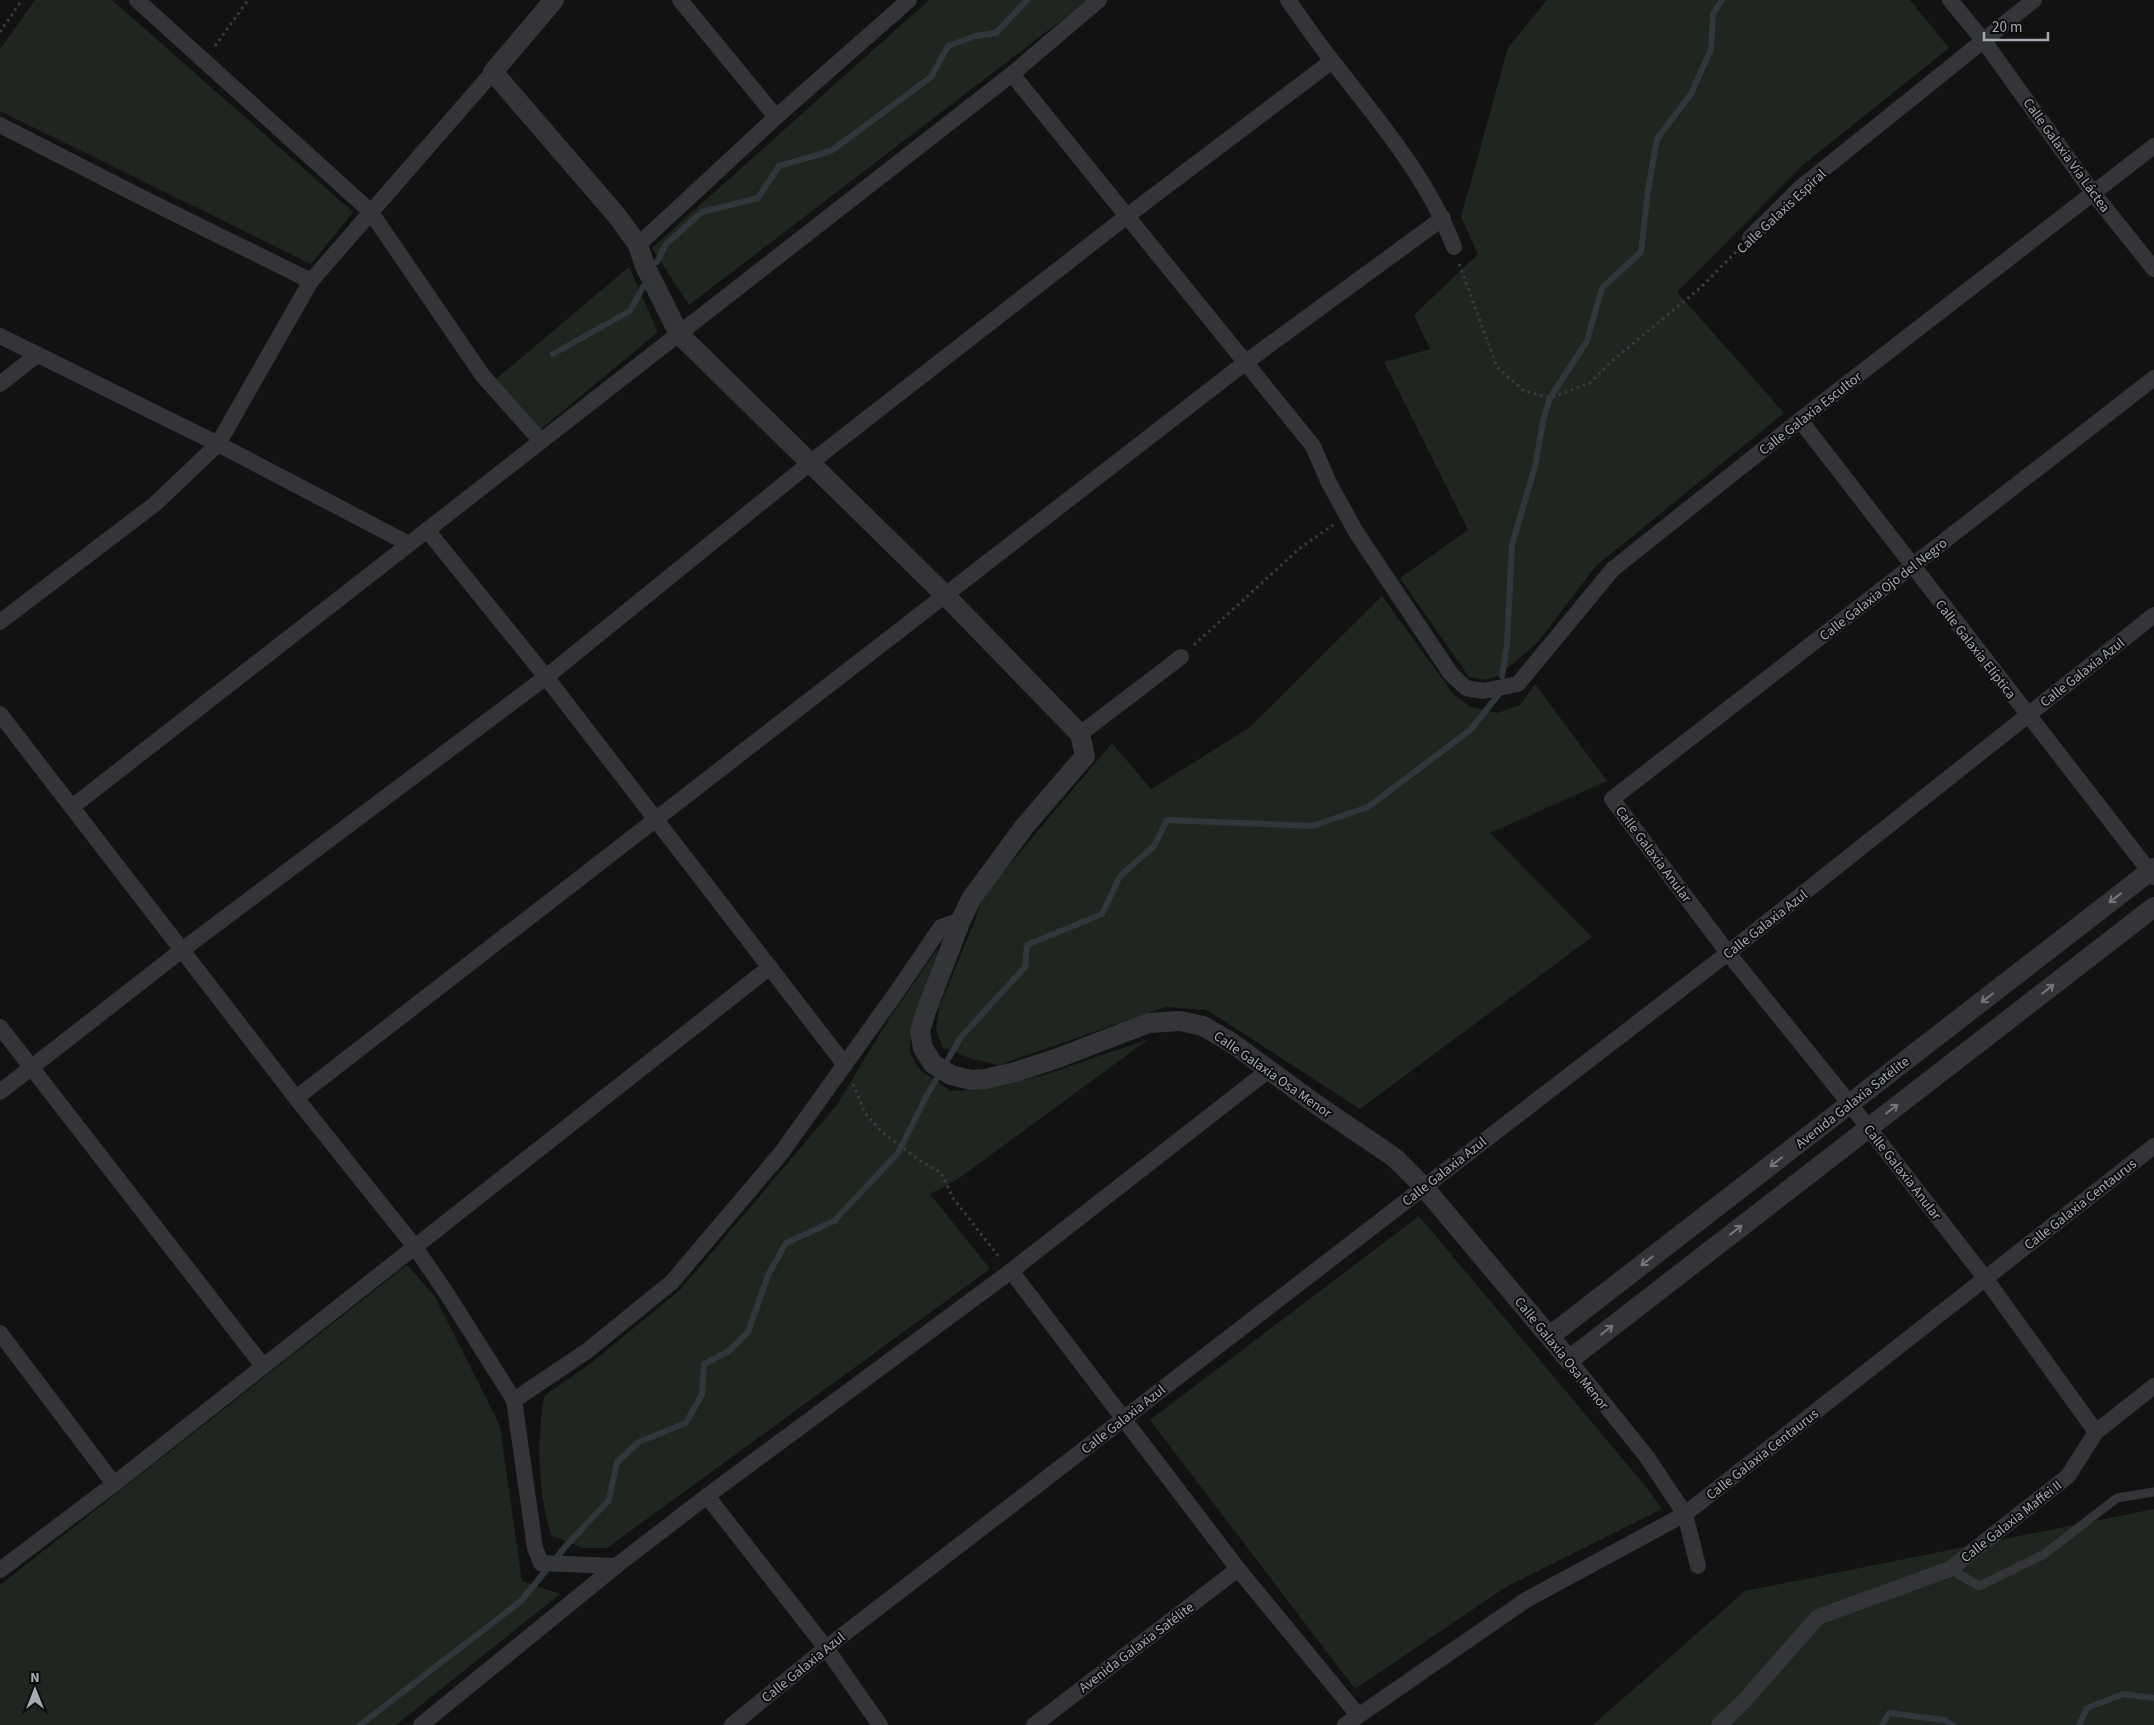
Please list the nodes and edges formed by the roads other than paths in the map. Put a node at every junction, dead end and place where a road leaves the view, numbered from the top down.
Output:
1 (137, 0) edge
2 (554, 0) edge
3 (680, 0) edge
4 (910, 0) edge
5 (1099, 0) edge
6 (1288, 0) edge
7 (1950, 0) edge
8 (2034, 0) edge
9 (891, 6) edge
10 (1983, 40) junction
11 (1332, 61) junction
12 (493, 72) junction
13 (1012, 74) junction
14 (776, 117) junction
15 (0, 125) edge
16 (2154, 146) edge
17 (2093, 193) junction
18 (370, 211) junction
19 (1127, 216) junction
20 (1443, 218) junction
21 (1750, 238) road end
22 (638, 245) junction
23 (1454, 247) road end
24 (2154, 269) edge
25 (312, 280) junction
26 (679, 334) junction
27 (0, 336) edge
28 (37, 355) junction
29 (1246, 362) junction
30 (2154, 378) edge
31 (0, 384) edge
32 (1800, 420) junction
33 (541, 441) junction
34 (218, 444) junction
35 (810, 463) junction
36 (426, 530) junction
37 (409, 544) junction
38 (1912, 566) junction
39 (946, 596) junction
40 (2154, 615) edge
41 (0, 622) edge
42 (1181, 657) road end
43 (546, 678) junction
44 (0, 714) edge
45 (2028, 714) junction
46 (1080, 734) junction
47 (1612, 799) joint
48 (72, 807) junction
49 (656, 820) junction
50 (2153, 872) edge
51 (2154, 907) edge
52 (961, 920) junction
53 (182, 950) junction
54 (1728, 953) junction
55 (770, 967) junction
56 (0, 1026) edge
57 (845, 1065) junction
58 (32, 1067) junction
59 (1270, 1069) junction
60 (0, 1092) edge
61 (296, 1098) junction
62 (1850, 1104) junction
63 (1869, 1128) junction
64 (2154, 1146) edge
65 (1423, 1186) junction
66 (416, 1247) junction
67 (1011, 1271) junction
68 (1985, 1278) junction
69 (0, 1333) edge
70 (1550, 1336) junction
71 (1568, 1360) junction
72 (263, 1366) junction
73 (2154, 1386) edge
74 (514, 1400) junction
75 (1123, 1419) junction
76 (2096, 1432) junction
77 (114, 1484) junction
78 (2154, 1492) edge
79 (707, 1496) junction
80 (1684, 1514) junction
81 (616, 1566) junction
82 (1698, 1566) dead end
83 (1238, 1569) junction
84 (1950, 1569) junction
85 (0, 1570) edge
86 (826, 1648) junction
87 (1744, 1700) junction
88 (1351, 1720) edge
89 (421, 1725) edge
90 (732, 1725) edge
91 (880, 1725) edge
92 (1034, 1725) edge
93 (1719, 1725) edge
94 (1733, 1725) edge

1 - 18 street
2 - 12 street
3 - 14 street
4 - 9 street
5 - 13 street
6 - 11 street
7 - 10 street, Calle Galaxia Vía Láctea
8 - 10 street, Calle Galaxis Espiral
9 - 14 street
10 - 17 street, Calle Galaxia Vía Láctea
10 - 21 street, Calle Galaxis Espiral
11 - 19 street
11 - 20 street
12 - 18 street
12 - 22 street
13 - 19 street
13 - 26 street
14 - 22 street
15 - 25 street
16 - 17 street, Calle Galaxia Escultor
17 - 24 street, Calle Galaxia Vía Láctea
17 - 32 street, Calle Galaxia Escultor
18 - 25 street
18 - 33 street
19 - 29 street
19 - 35 street
20 - 23 street
20 - 29 street
22 - 26 street
25 - 34 street
26 - 33 street
26 - 35 street
27 - 28 street
28 - 31 street
28 - 34 street
29 - 32 street, Calle Galaxia Escultor
29 - 39 street
30 - 38 street, Calle Galaxia Ojo del Negro
32 - 38 street, Calle Galaxia Elíptica
33 - 36 street
34 - 37 street
34 - 41 street
35 - 39 street
35 - 43 street
36 - 37 street
36 - 43 street
37 - 48 street
38 - 45 street, Calle Galaxia Elíptica
38 - 47 street, Calle Galaxia Ojo del Negro
39 - 46 street
39 - 49 street
40 - 45 street, Calle Galaxia Azul
42 - 46 street
43 - 49 street
43 - 53 street
44 - 48 street
45 - 50 street, Calle Galaxia Elíptica
45 - 54 street, Calle Galaxia Azul
46 - 52 street, Calle Galaxia Osa Menor
47 - 54 street, Calle Galaxia Anular
48 - 53 street
49 - 55 street
49 - 61 street
50 -> 62 street, Avenida Galaxia Satélite
63 -> 51 street
52 - 57 street
52 - 59 street, Calle Galaxia Osa Menor
53 - 58 street
53 - 61 street
54 - 62 street, Calle Galaxia Anular
54 - 65 street, Calle Galaxia Azul
55 - 57 street
55 - 66 street
56 - 58 street
57 - 74 street
58 - 60 street
58 - 72 street
59 - 65 street, Calle Galaxia Osa Menor
59 - 67 street
61 - 66 street
62 - 63 street, Calle Galaxia Anular
62 -> 70 street, Avenida Galaxia Satélite
63 - 68 street, Calle Galaxia Anular
71 -> 63 street
64 - 68 street, Calle Galaxia Centaurus
65 - 70 street, Calle Galaxia Osa Menor
65 - 75 street, Calle Galaxia Azul
66 - 72 street
66 - 74 street
67 - 75 street
67 - 79 street
68 - 76 street, Calle Galaxia Anular
68 - 80 street, Calle Galaxia Centaurus
69 - 77 street
70 - 71 street, Calle Galaxia Osa Menor
71 - 80 street, Calle Galaxia Osa Menor
72 - 77 street
73 - 76 street, Calle Galaxia Maffei II
74 - 81 street
75 - 83 street
75 - 86 street, Calle Galaxia Azul
76 - 84 street, Calle Galaxia Maffei II
77 - 85 street
78 - 84 lane
79 - 81 street
79 - 86 street
80 - 82 street, Calle Galaxia Osa Menor
80 - 88 street, Calle Galaxia Centaurus
81 - 89 street
83 - 88 street
83 - 92 street, Avenida Galaxia Satélite
84 - 87 street, Calle Galaxia Maffei II
86 - 90 street, Calle Galaxia Azul
86 - 91 street
87 - 93 street
87 - 94 street

